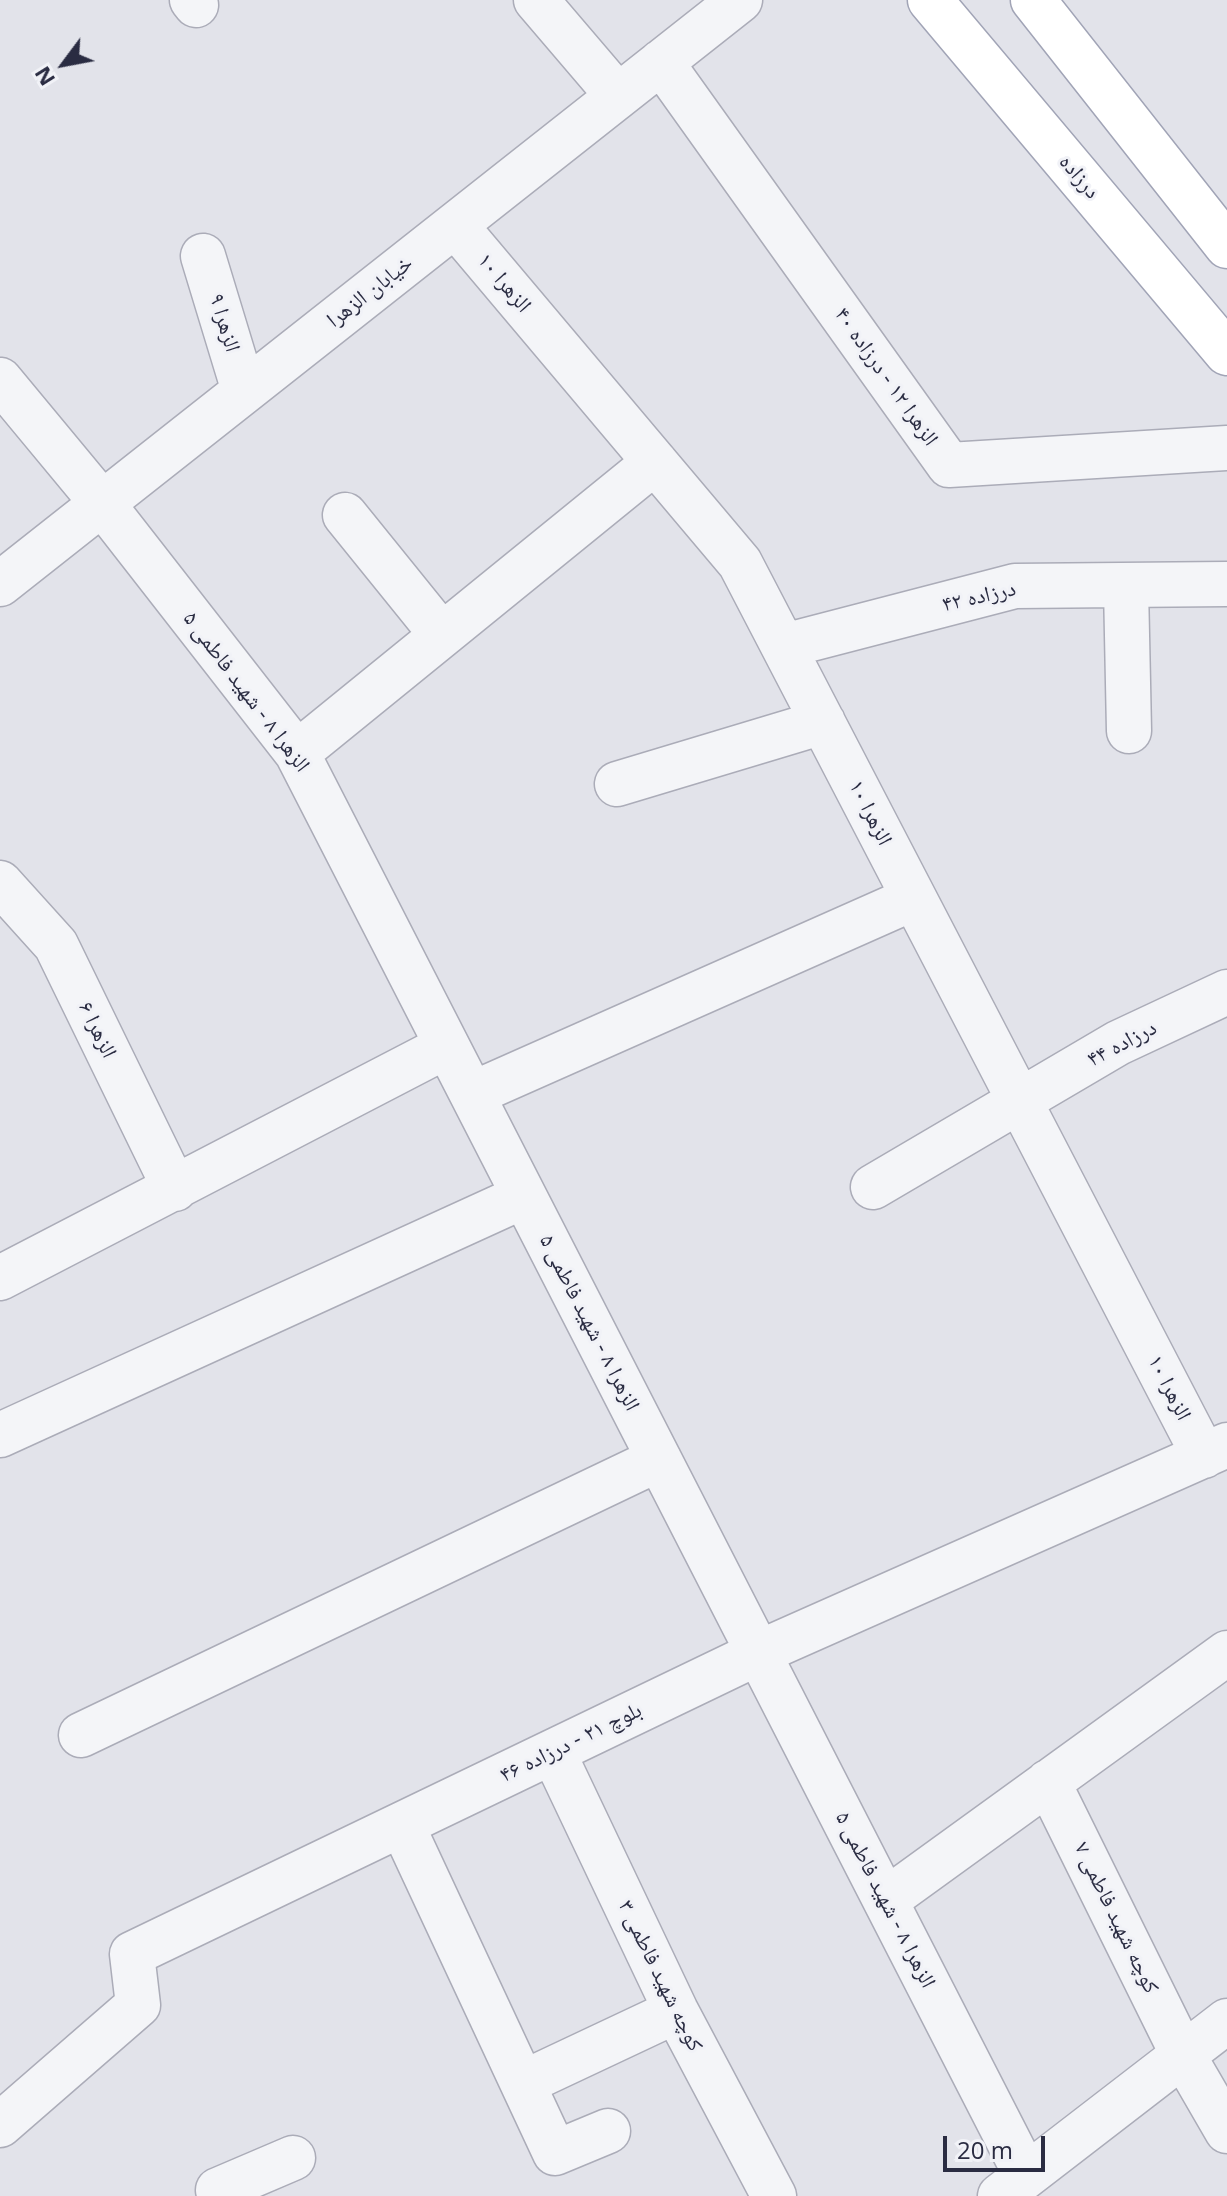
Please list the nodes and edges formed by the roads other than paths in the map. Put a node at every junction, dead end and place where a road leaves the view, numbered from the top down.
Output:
1 (536, 0) edge
2 (740, 0) edge
3 (930, 0) edge
4 (1033, 0) edge
5 (661, 62) junction
6 (618, 96) junction
7 (455, 225) junction
8 (1227, 246) edge
9 (203, 256) dead end
10 (1227, 353) edge
11 (0, 380) edge
12 (244, 391) junction
13 (1227, 448) edge
14 (655, 462) junction
15 (102, 503) junction
16 (345, 515) dead end
17 (0, 584) edge
18 (1227, 584) edge
19 (1126, 587) junction
20 (442, 635) junction
21 (784, 646) junction
22 (823, 722) junction
23 (1129, 731) dead end
24 (297, 753) junction
25 (617, 784) dead end
26 (0, 883) edge
27 (914, 898) junction
28 (1227, 992) edge
29 (447, 1046) junction
30 (472, 1094) junction
31 (1020, 1102) junction
32 (873, 1187) dead end
33 (175, 1189) junction
34 (524, 1196) junction
35 (0, 1278) edge
36 (0, 1435) edge
37 (1215, 1451) edge
38 (659, 1459) junction
39 (758, 1653) junction
40 (1227, 1653) edge
41 (81, 1735) dead end
42 (553, 1752) junction
43 (1048, 1782) junction
44 (402, 1825) junction
45 (886, 1900) junction
46 (676, 2011) junction
47 (1227, 2021) edge
48 (1183, 2055) junction
49 (523, 2083) junction
50 (0, 2125) edge
51 (608, 2131) dead end
52 (1227, 2131) edge
53 (293, 2158) dead end
54 (1013, 2186) edge
55 (221, 2196) edge
56 (774, 2196) edge

1 - 6 street
2 - 5 street, خیابان الزهرا
3 - 10 main road, درزاده
4 - 8 main road
5 - 6 street, خیابان الزهرا
5 - 13 street, الزهرا ۱۲ - درزاده ۴۰
6 - 7 street, خیابان الزهرا
7 - 12 street, خیابان الزهرا
7 - 14 street, الزهرا ۱۰
9 - 12 street, الزهرا ۹
11 - 15 street, الزهرا ۸ - شهید فاطمی ۵
12 - 15 street, خیابان الزهرا
14 - 20 street
14 - 21 street, الزهرا ۱۰
15 - 17 street, خیابان الزهرا
15 - 24 street, الزهرا ۸ - شهید فاطمی ۵
16 - 20 street
18 - 19 street, درزاده ۴۲
19 - 21 street, درزاده ۴۲
19 - 23 street
20 - 24 street
21 - 22 street, الزهرا ۱۰
22 - 25 street
22 - 27 street, الزهرا ۱۰
24 - 29 street, الزهرا ۸ - شهید فاطمی ۵
26 - 33 street, الزهرا ۶
27 - 30 street
27 - 31 street, الزهرا ۱۰
28 - 31 street, درزاده ۴۴
29 - 30 street, الزهرا ۸ - شهید فاطمی ۵
29 - 33 street
30 - 34 street, الزهرا ۸ - شهید فاطمی ۵
31 - 32 street, درزاده ۴۴
31 - 37 street, الزهرا ۱۰
33 - 35 street
34 - 36 street
34 - 38 street, الزهرا ۸ - شهید فاطمی ۵
37 - 39 street, بلوچ ۲۱ - درزاده ۴۶
38 - 39 street, الزهرا ۸ - شهید فاطمی ۵
38 - 41 street
39 - 42 street, بلوچ ۲۱ - درزاده ۴۶
39 - 45 street, الزهرا ۸ - شهید فاطمی ۵
40 - 43 street
42 - 44 street, بلوچ ۲۱ - درزاده ۴۶
42 - 46 street, کوچه شهید فاطمی ۳
43 - 45 street
43 - 48 street, کوچه شهید فاطمی ۷
44 - 49 street
44 - 50 street, بلوچ ۲۱ - درزاده ۴۶
45 - 54 street, الزهرا ۸ - شهید فاطمی ۵
46 - 49 street
46 - 56 street, کوچه شهید فاطمی ۳
47 - 48 street
48 - 52 street, کوچه شهید فاطمی ۷
48 - 54 street
49 - 51 street
53 - 55 street

